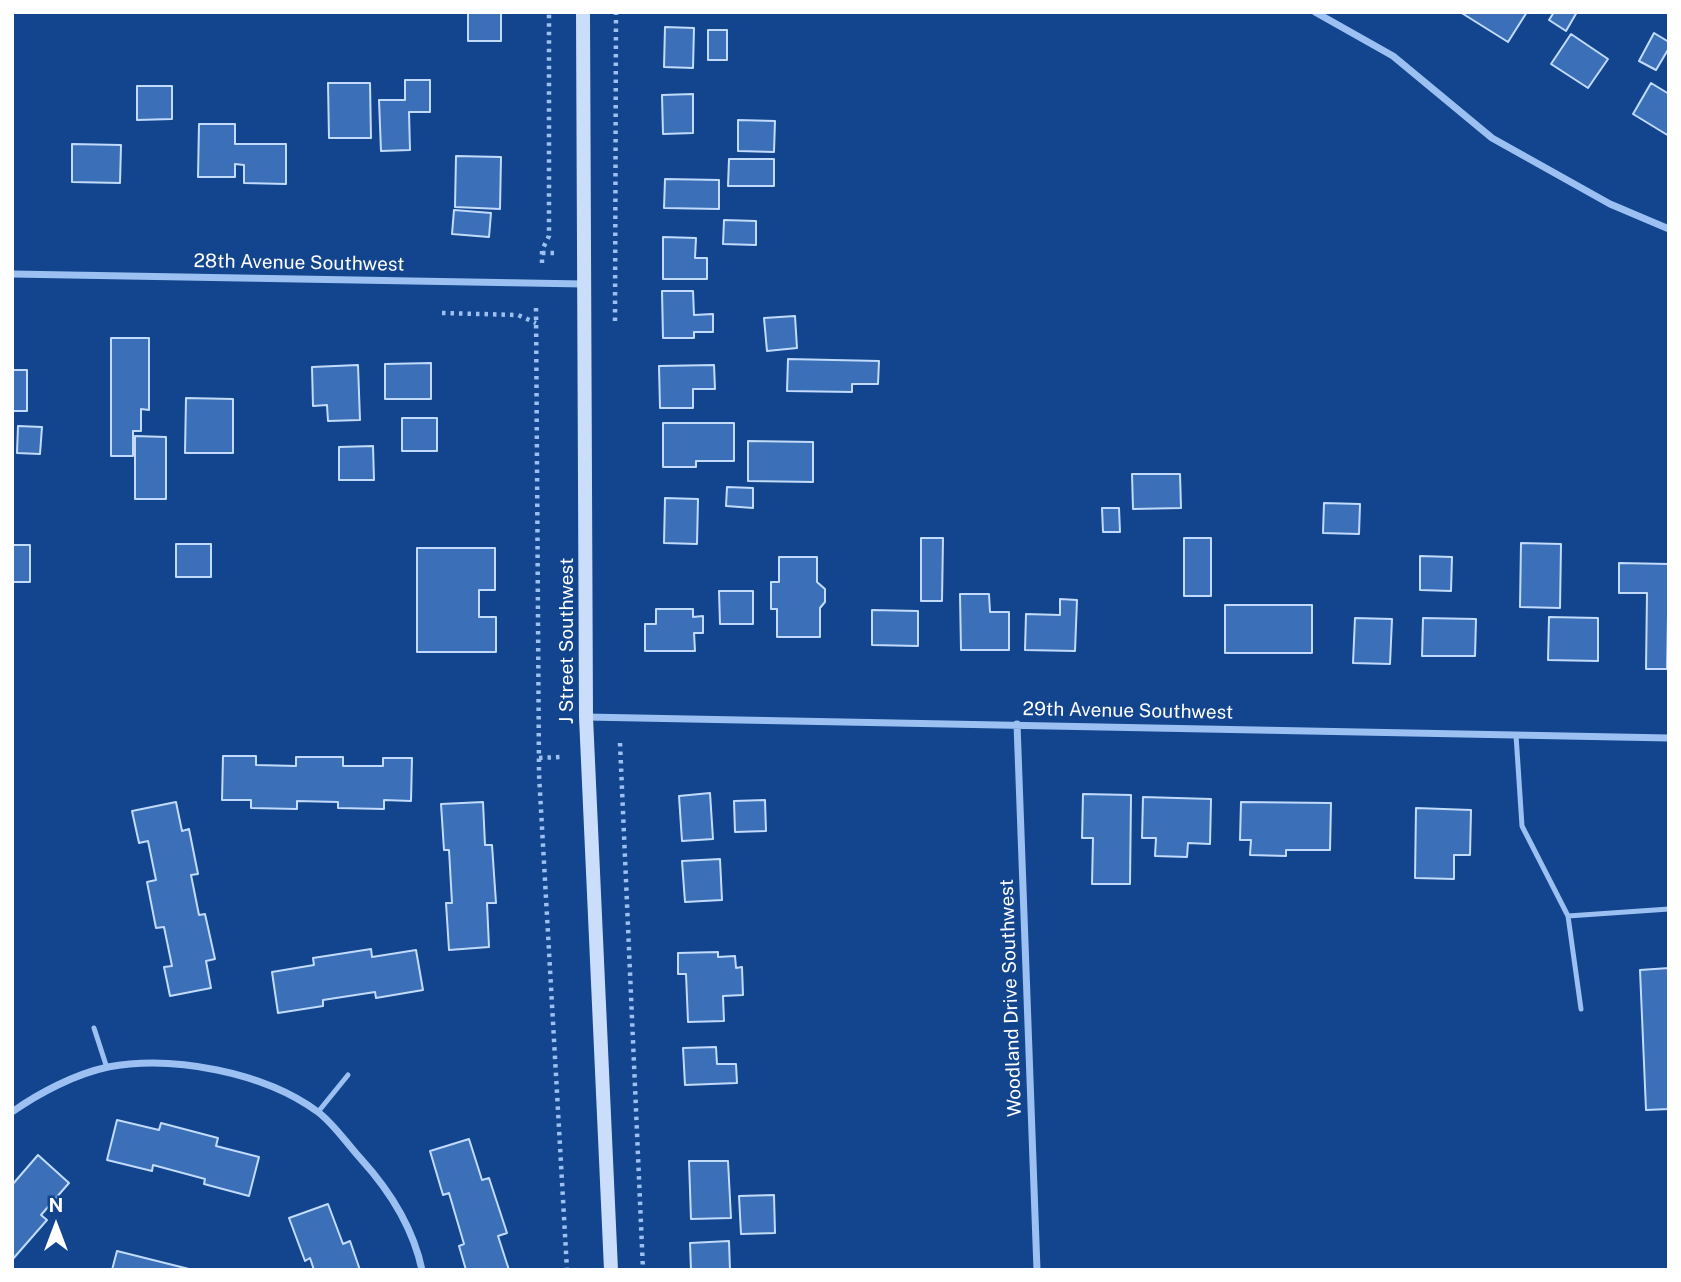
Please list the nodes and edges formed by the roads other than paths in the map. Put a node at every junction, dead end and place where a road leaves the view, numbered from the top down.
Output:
1 (583, 12) edge
2 (1315, 12) edge
3 (1669, 229) edge
4 (12, 274) edge
5 (585, 284) junction
6 (586, 717) junction
7 (1017, 724) junction
8 (1516, 735) junction
9 (1669, 738) edge
10 (1669, 909) edge
11 (1568, 916) junction
12 (1581, 1009) dead end
13 (94, 1028) dead end
14 (107, 1068) junction
15 (348, 1075) dead end
16 (12, 1112) edge
17 (318, 1112) junction
18 (422, 1270) edge
19 (611, 1270) edge
20 (1037, 1270) edge

1 - 5 street, J Street Southwest
2 - 3 street
4 - 5 street, 28th Avenue Southwest
5 - 6 street, J Street Southwest
6 - 7 street, 29th Avenue Southwest
6 - 19 street, J Street Southwest
7 - 8 street, 29th Avenue Southwest
7 - 20 street, Woodland Drive Southwest
8 - 9 street, 29th Avenue Southwest
8 - 11 lane
10 - 11 lane
11 - 12 lane
13 - 14 lane
14 - 16 street
14 - 17 street
15 - 17 lane
17 - 18 street

